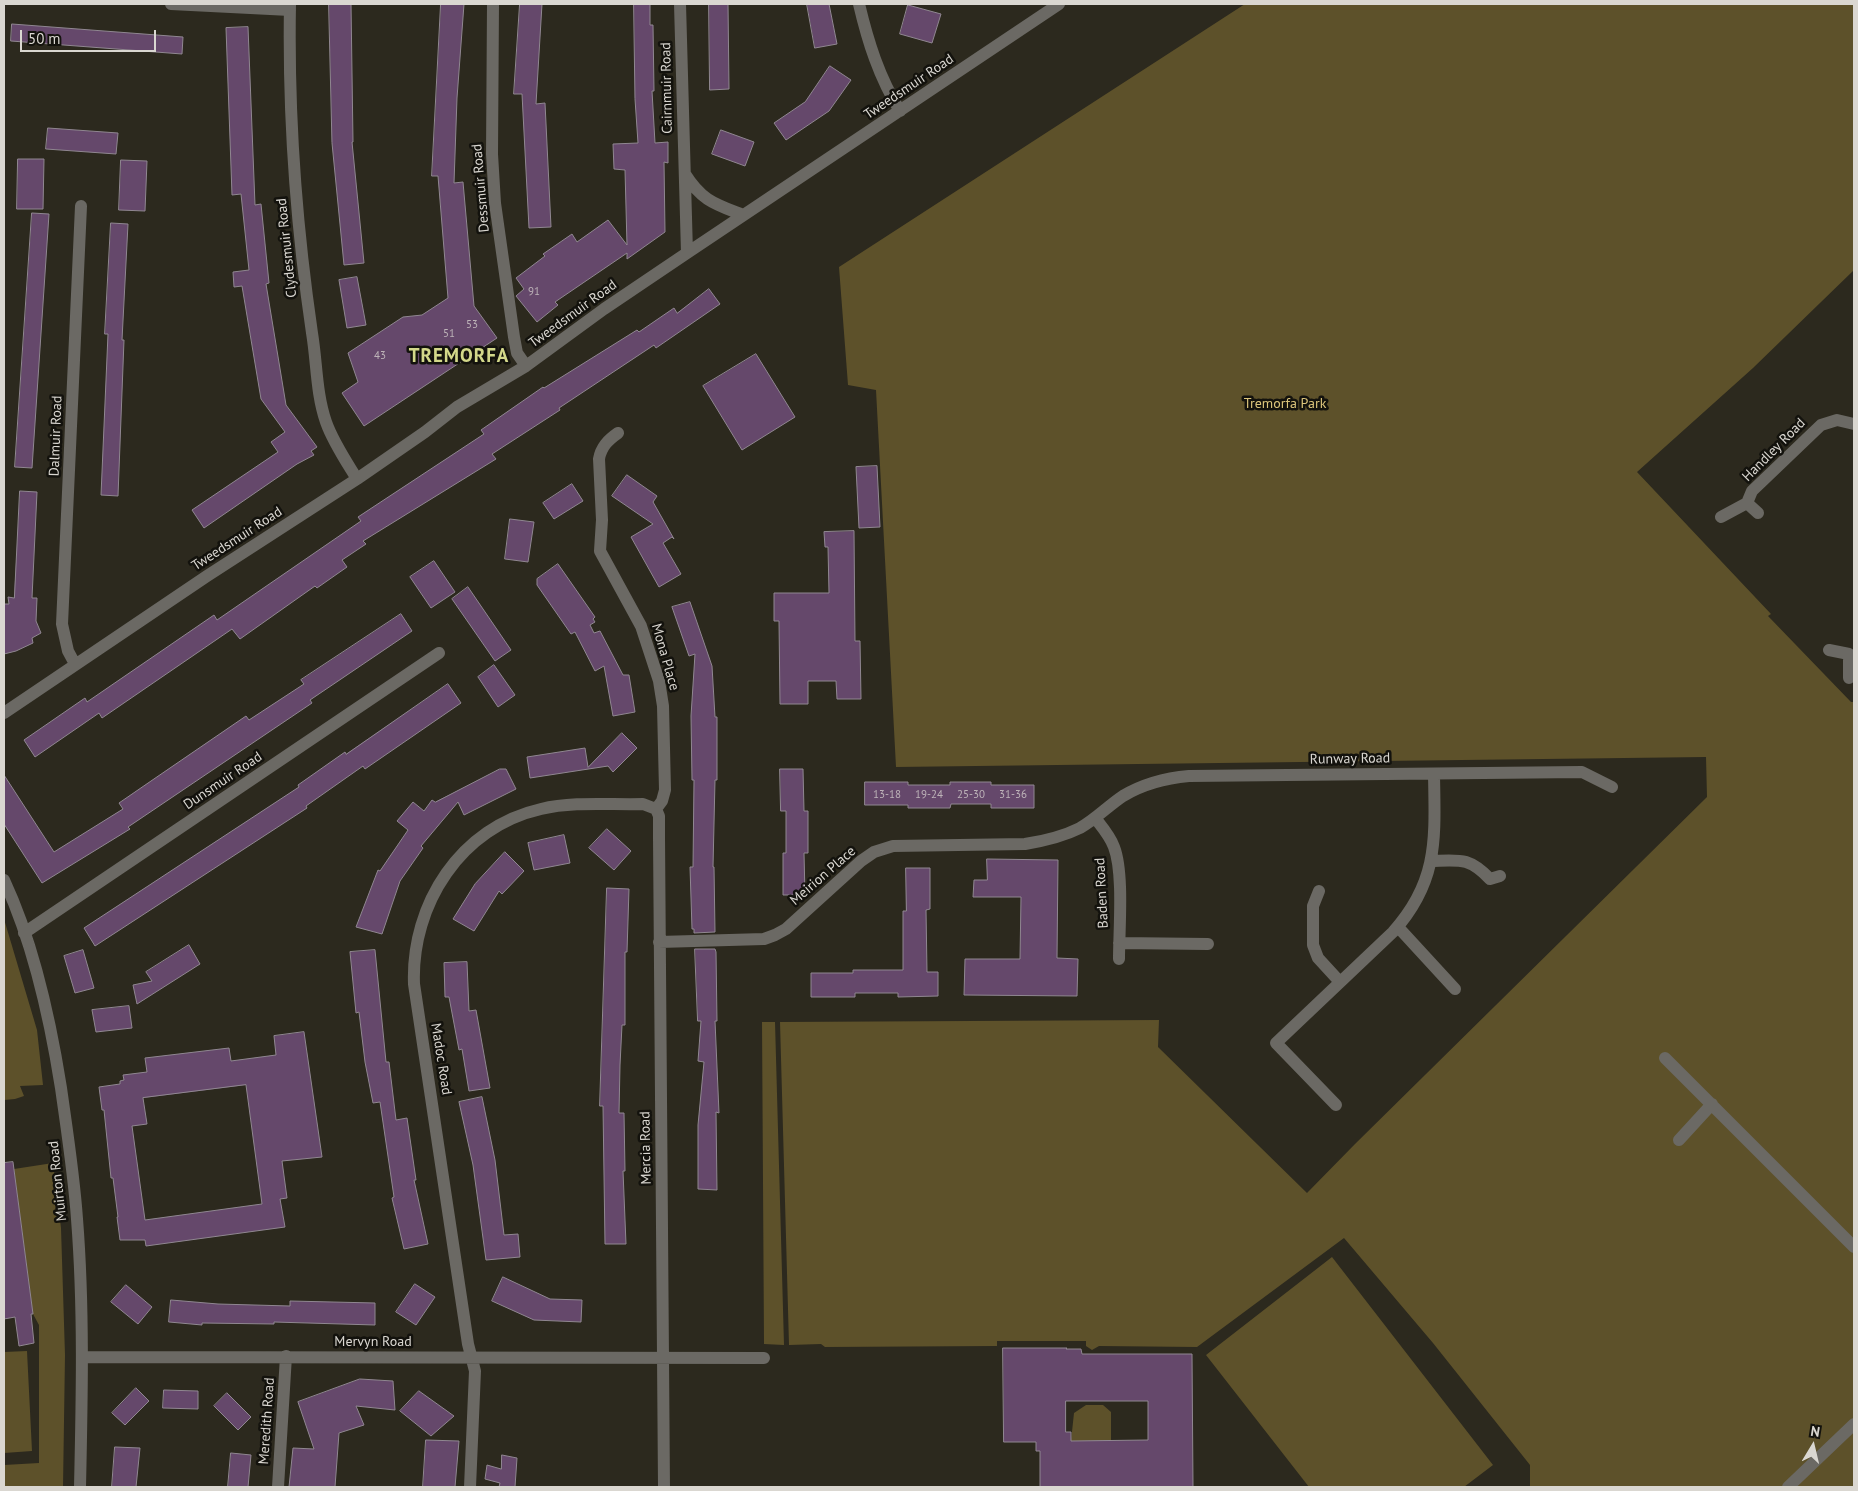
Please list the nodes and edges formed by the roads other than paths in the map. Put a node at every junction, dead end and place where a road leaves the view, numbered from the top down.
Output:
1 (172, 4) edge
2 (493, 4) edge
3 (680, 4) edge
4 (859, 4) edge
5 (1059, 4) edge
6 (290, 7) edge
7 (900, 111) junction
8 (684, 172) junction
9 (81, 206) dead end
10 (743, 215) junction
11 (687, 253) junction
12 (526, 366) junction
13 (1854, 424) edge
14 (618, 433) dead end
15 (357, 479) junction
16 (1747, 502) junction
17 (1758, 513) dead end
18 (1721, 517) dead end
19 (1829, 650) dead end
20 (1852, 652) edge
21 (439, 653) dead end
22 (75, 664) junction
23 (1849, 678) dead end
24 (4, 713) edge
25 (1434, 774) junction
26 (1612, 787) dead end
27 (656, 809) junction
28 (1095, 818) junction
29 (1432, 860) junction
30 (1500, 876) dead end
31 (4, 880) edge
32 (1319, 891) dead end
33 (1398, 927) junction
34 (24, 933) junction
35 (659, 942) junction
36 (1119, 943) junction
37 (1208, 944) dead end
38 (1119, 959) dead end
39 (1340, 982) junction
40 (1455, 989) dead end
41 (1665, 1058) dead end
42 (1712, 1104) junction
43 (1336, 1105) dead end
44 (1678, 1140) dead end
45 (1854, 1247) edge
46 (286, 1356) junction
47 (82, 1357) junction
48 (471, 1357) junction
49 (764, 1358) dead end
50 (663, 1359) junction
51 (1854, 1424) edge
52 (80, 1487) edge
53 (278, 1487) edge
54 (470, 1487) edge
55 (664, 1487) edge
56 (1788, 1487) edge

1 - 6 street
2 - 12 street, Dessmuir Road
3 - 8 street, Cairnmuir Road
4 - 7 street
5 - 7 street, Tweedsmuir Road
6 - 15 street, Clydesmuir Road
7 - 10 street, Tweedsmuir Road
8 - 10 street
8 - 11 street, Cairnmuir Road
9 - 22 street, Dalmuir Road
10 - 11 street, Tweedsmuir Road
11 - 12 street, Tweedsmuir Road
12 - 15 street, Tweedsmuir Road
13 - 16 street, Handley Road
14 - 27 street, Mona Place
15 - 22 street, Tweedsmuir Road
16 - 17 street
16 - 18 street
19 - 20 street
20 - 23 street
21 - 34 street, Dunsmuir Road
22 - 24 street, Tweedsmuir Road
25 - 26 street, Runway Road
25 - 28 street, Runway Road
25 - 29 street
27 - 35 street, Mercia Road
27 - 48 street, Madoc Road
28 - 35 street, Meirion Place
28 - 36 street, Baden Road
29 - 30 street
29 - 33 street
31 - 34 street, Muirton Road
32 - 39 street
33 - 39 street
33 - 40 street
34 - 47 street, Muirton Road
35 - 50 street, Mercia Road
36 - 37 street, Baden Road
36 - 38 street, Baden Road
39 - 43 street
41 - 42 street
42 - 44 street
42 - 45 street
46 - 47 street, Mervyn Road
46 - 48 street, Mervyn Road
46 - 53 street, Meredith Road
47 - 52 street, Muirton Road
48 - 50 street, Mervyn Road
48 - 54 street, Madoc Road
49 - 50 street, Mervyn Road
50 - 55 street, Mercia Road
51 - 56 street

